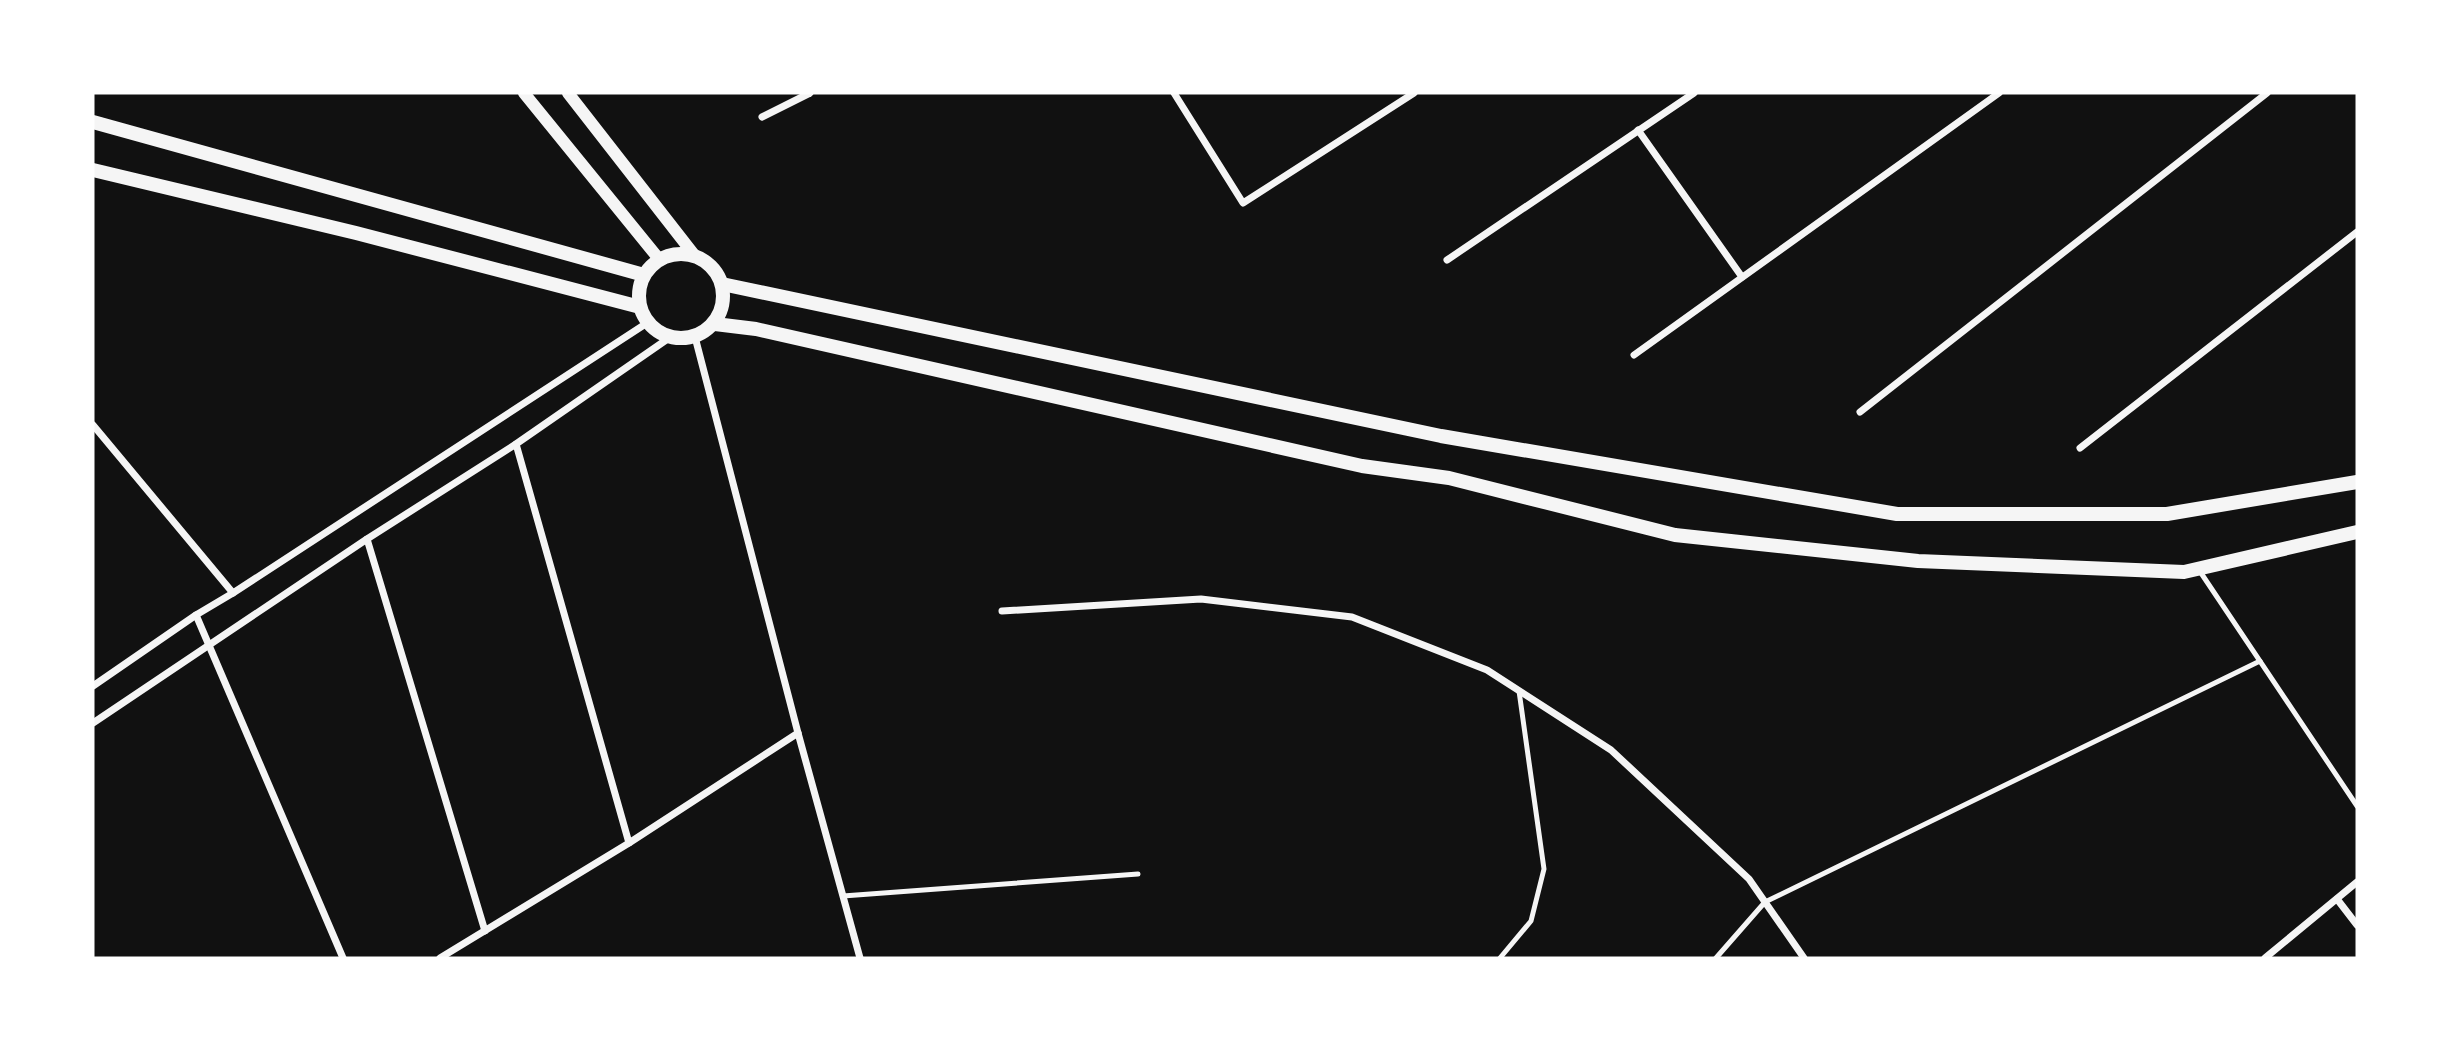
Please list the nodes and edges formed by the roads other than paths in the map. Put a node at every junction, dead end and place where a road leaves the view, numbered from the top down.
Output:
1 (524, 93) edge
2 (568, 93) edge
3 (810, 93) edge
4 (1174, 93) edge
5 (1414, 93) edge
6 (1694, 93) edge
7 (1999, 93) edge
8 (2267, 93) edge
9 (762, 117) dead end
10 (93, 122) edge
11 (1638, 130) junction
12 (93, 170) edge
13 (2357, 232) edge
14 (695, 256) junction
15 (659, 259) junction
16 (1447, 260) dead end
17 (644, 275) junction
18 (1742, 277) junction
19 (722, 284) junction
20 (640, 307) junction
21 (647, 323) junction
22 (715, 324) junction
23 (695, 337) junction
24 (669, 338) junction
25 (1634, 355) dead end
26 (1860, 412) dead end
27 (93, 425) edge
28 (516, 444) junction
29 (2080, 448) dead end
30 (2357, 473) edge
31 (2352, 483) edge
32 (2357, 532) edge
33 (368, 540) junction
34 (2198, 569) junction
35 (233, 593) junction
36 (1002, 611) dead end
37 (196, 615) junction
38 (209, 646) junction
39 (2260, 661) junction
40 (93, 686) edge
41 (1519, 691) junction
42 (93, 723) edge
43 (798, 733) junction
44 (2357, 806) edge
45 (629, 843) junction
46 (1138, 874) dead end
47 (2357, 882) edge
48 (843, 896) junction
49 (2337, 899) junction
50 (1765, 902) junction
51 (2357, 925) edge
52 (485, 931) junction
53 (343, 958) edge
54 (440, 958) edge
55 (860, 958) edge
56 (1500, 958) edge
57 (1716, 958) edge
58 (1804, 958) edge
59 (2265, 958) edge

1 - 15 street
2 - 14 street
3 - 9 street
4 - 5 street
6 - 11 street
7 - 18 street
8 - 26 street
10 - 17 main road
11 - 16 street
11 - 18 street
12 - 20 main road
13 - 29 street
14 - 15 main road
14 - 19 main road
15 - 17 main road
17 - 20 main road
18 - 25 street
19 - 22 main road
19 - 31 main road
20 - 21 main road
21 - 24 main road
21 - 35 street
22 - 23 main road
22 - 34 main road
23 - 24 main road
23 - 43 street
24 - 28 street
27 - 35 street
28 - 33 street
28 - 45 street
30 - 31 street
32 - 34 main road
33 - 38 street
33 - 52 street
34 - 39 lane
35 - 37 street
36 - 41 street
37 - 38 street
37 - 40 street
38 - 42 street
38 - 53 street
39 - 44 lane
39 - 50 lane
41 - 50 street
41 - 56 lane
43 - 45 street
43 - 48 street
45 - 52 street
46 - 48 lane
47 - 49 street
48 - 55 street
49 - 51 street
49 - 59 street
50 - 57 lane
50 - 58 street
52 - 54 street

